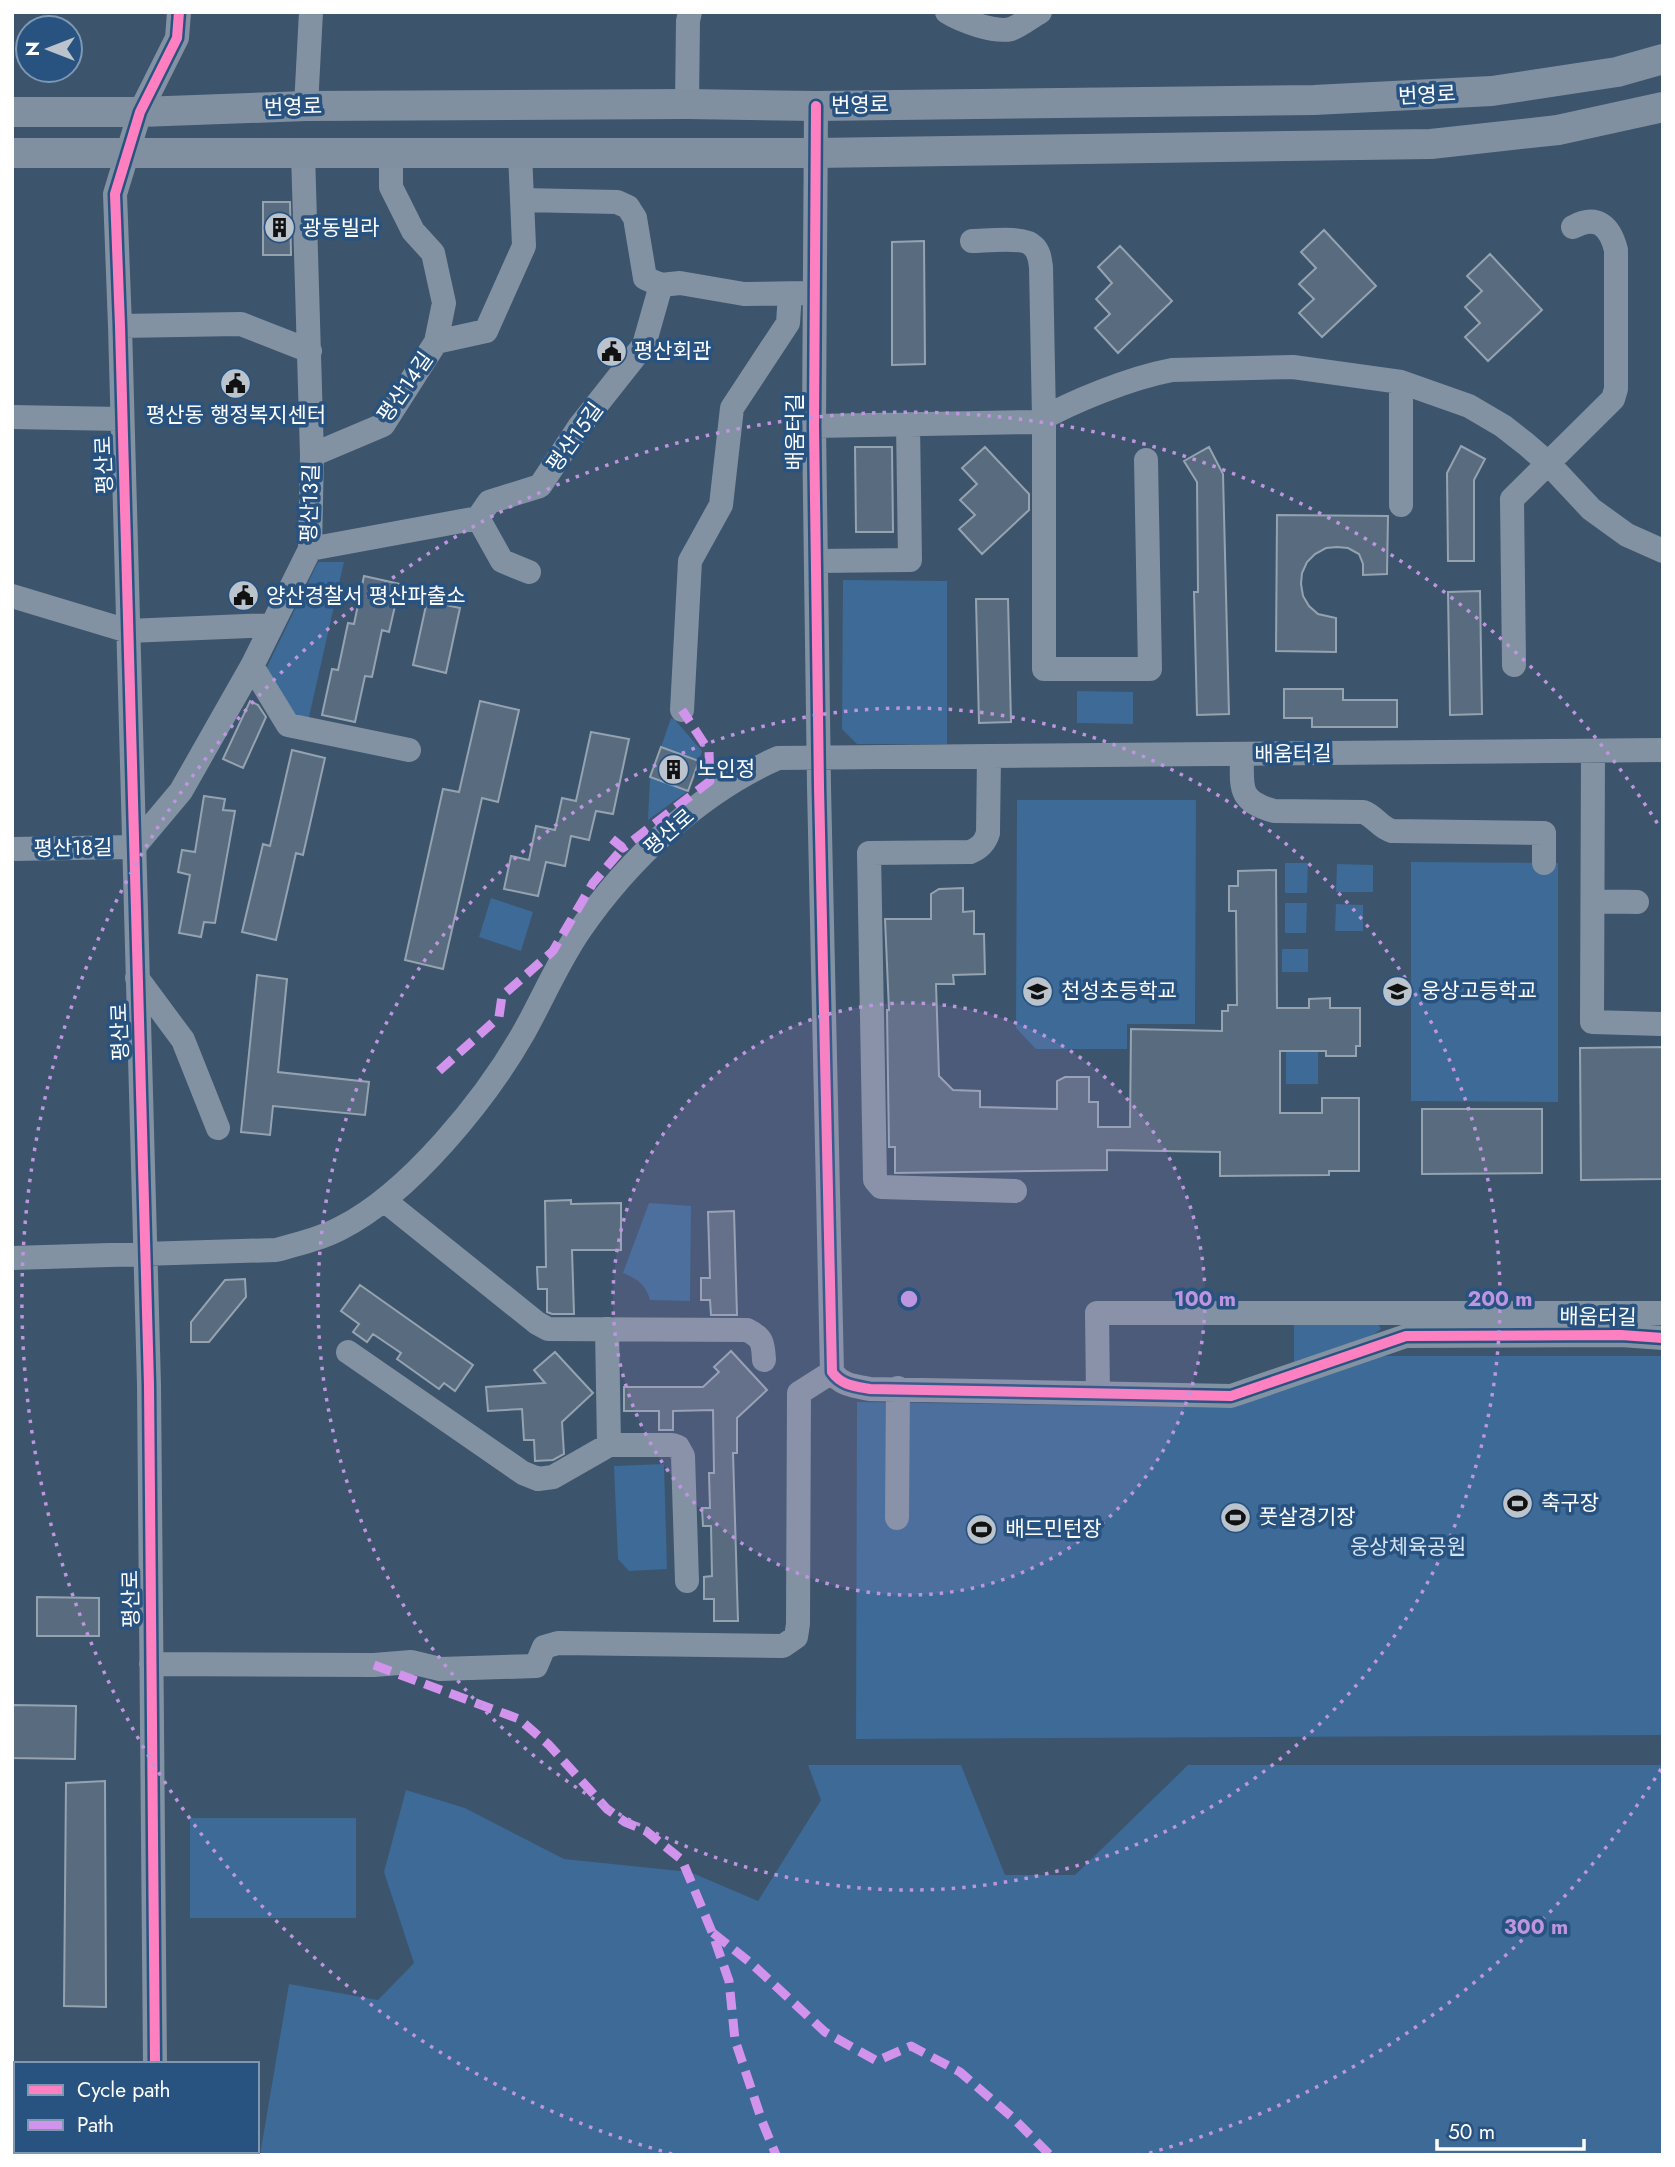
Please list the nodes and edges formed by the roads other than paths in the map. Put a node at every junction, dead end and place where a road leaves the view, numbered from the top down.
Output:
1 (179, 12) edge
2 (311, 12) edge
3 (690, 12) edge
4 (947, 12) edge
5 (1040, 12) edge
6 (1663, 59) edge
7 (1606, 74) junction
8 (687, 104) junction
9 (816, 106) junction
10 (296, 107) junction
11 (1663, 107) edge
12 (12, 112) edge
13 (140, 112) junction
14 (1611, 118) junction
15 (12, 153) edge
16 (127, 153) junction
17 (295, 153) junction
18 (391, 153) junction
19 (520, 153) junction
20 (816, 153) junction
21 (522, 200) junction
22 (1573, 228) dead end
23 (972, 241) dead end
24 (661, 285) junction
25 (815, 293) junction
26 (790, 294) junction
27 (120, 326) junction
28 (436, 342) junction
29 (310, 351) junction
30 (1401, 382) junction
31 (12, 417) edge
32 (1044, 418) junction
33 (121, 419) junction
34 (908, 424) junction
35 (814, 426) junction
36 (312, 455) junction
37 (1146, 460) dead end
38 (1548, 463) junction
39 (1528, 483) junction
40 (1401, 505) dead end
41 (478, 518) junction
42 (310, 549) junction
43 (1530, 551) dead end
44 (1663, 551) edge
45 (816, 561) junction
46 (529, 572) dead end
47 (12, 596) edge
48 (271, 625) junction
49 (128, 631) junction
50 (1514, 665) dead end
51 (252, 666) junction
52 (682, 710) dead end
53 (409, 750) dead end
54 (1663, 750) edge
55 (1594, 751) junction
56 (1242, 754) junction
57 (989, 756) junction
58 (819, 757) junction
59 (134, 847) junction
60 (12, 849) edge
61 (1544, 863) dead end
62 (1592, 901) junction
63 (1637, 902) dead end
64 (138, 978) junction
65 (1661, 1024) dead end
66 (218, 1128) dead end
67 (1015, 1191) dead end
68 (385, 1201) junction
69 (146, 1254) junction
70 (12, 1258) edge
71 (1663, 1313) edge
72 (1406, 1325) junction
73 (607, 1329) junction
74 (1663, 1338) edge
75 (348, 1352) dead end
76 (764, 1360) dead end
77 (832, 1371) junction
78 (898, 1388) junction
79 (1098, 1393) junction
80 (609, 1445) junction
81 (897, 1518) dead end
82 (687, 1581) dead end
83 (151, 1664) junction
84 (155, 2062) edge

1 - 13 street, 평산로
2 - 10 street
3 - 8 street
4 - 5 street
6 - 7 main road, 번영로
7 - 9 main road, 번영로
7 - 14 main road
8 - 9 main road, 번영로
8 - 10 main road, 번영로
9 - 20 street, 배움터길
10 - 13 main road, 번영로
10 - 17 main road
11 - 14 main road
12 - 13 main road, 번영로
13 - 16 street, 평산로
14 - 20 main road
15 - 16 main road
16 - 17 main road
16 - 27 street, 평산로
17 - 18 main road
17 - 29 street, 평산13길
18 - 19 main road
18 - 28 street
19 - 20 main road
19 - 21 street, 평산14길
20 - 25 street, 배움터길
21 - 24 street
21 - 28 street, 평산14길
22 - 38 street
23 - 32 street
24 - 26 street
24 - 41 street, 평산15길
25 - 26 street
25 - 35 street, 배움터길
26 - 52 street
27 - 29 street
27 - 33 street, 평산로
28 - 36 street, 평산14길
29 - 36 street, 평산13길
30 - 32 street
30 - 38 street
30 - 40 street
31 - 33 street
32 - 34 street
32 - 37 street
33 - 49 street, 평산로
34 - 35 street
34 - 45 street
35 - 45 street, 배움터길
36 - 42 street, 평산13길
38 - 39 street
38 - 44 street
39 - 43 street
39 - 50 street
41 - 42 street, 평산15길
41 - 46 street
42 - 48 street, 평산13길
45 - 58 street, 배움터길
47 - 49 street
48 - 49 street
48 - 51 street, 평산13길
49 - 59 street, 평산로
51 - 53 street
51 - 59 street, 평산13길
54 - 55 street, 배움터길
55 - 56 street, 배움터길
55 - 62 street
56 - 57 street, 배움터길
56 - 61 street
57 - 58 street, 배움터길
57 - 67 street
58 - 68 street, 평산로
58 - 77 street
59 - 60 street, 평산18길
59 - 64 street, 평산로
62 - 63 street
62 - 65 street
64 - 66 street
64 - 69 street, 평산로
68 - 69 street, 평산로
68 - 73 street
69 - 70 street, 평산로
69 - 83 street, 평산로
71 - 72 street, 배움터길
72 - 74 street, 배움터길
72 - 79 street
72 - 79 street, 배움터길
73 - 76 street
73 - 80 street
75 - 80 street
77 - 78 street
77 - 83 street
78 - 79 street
78 - 81 street
80 - 82 street
83 - 84 street, 평산로

